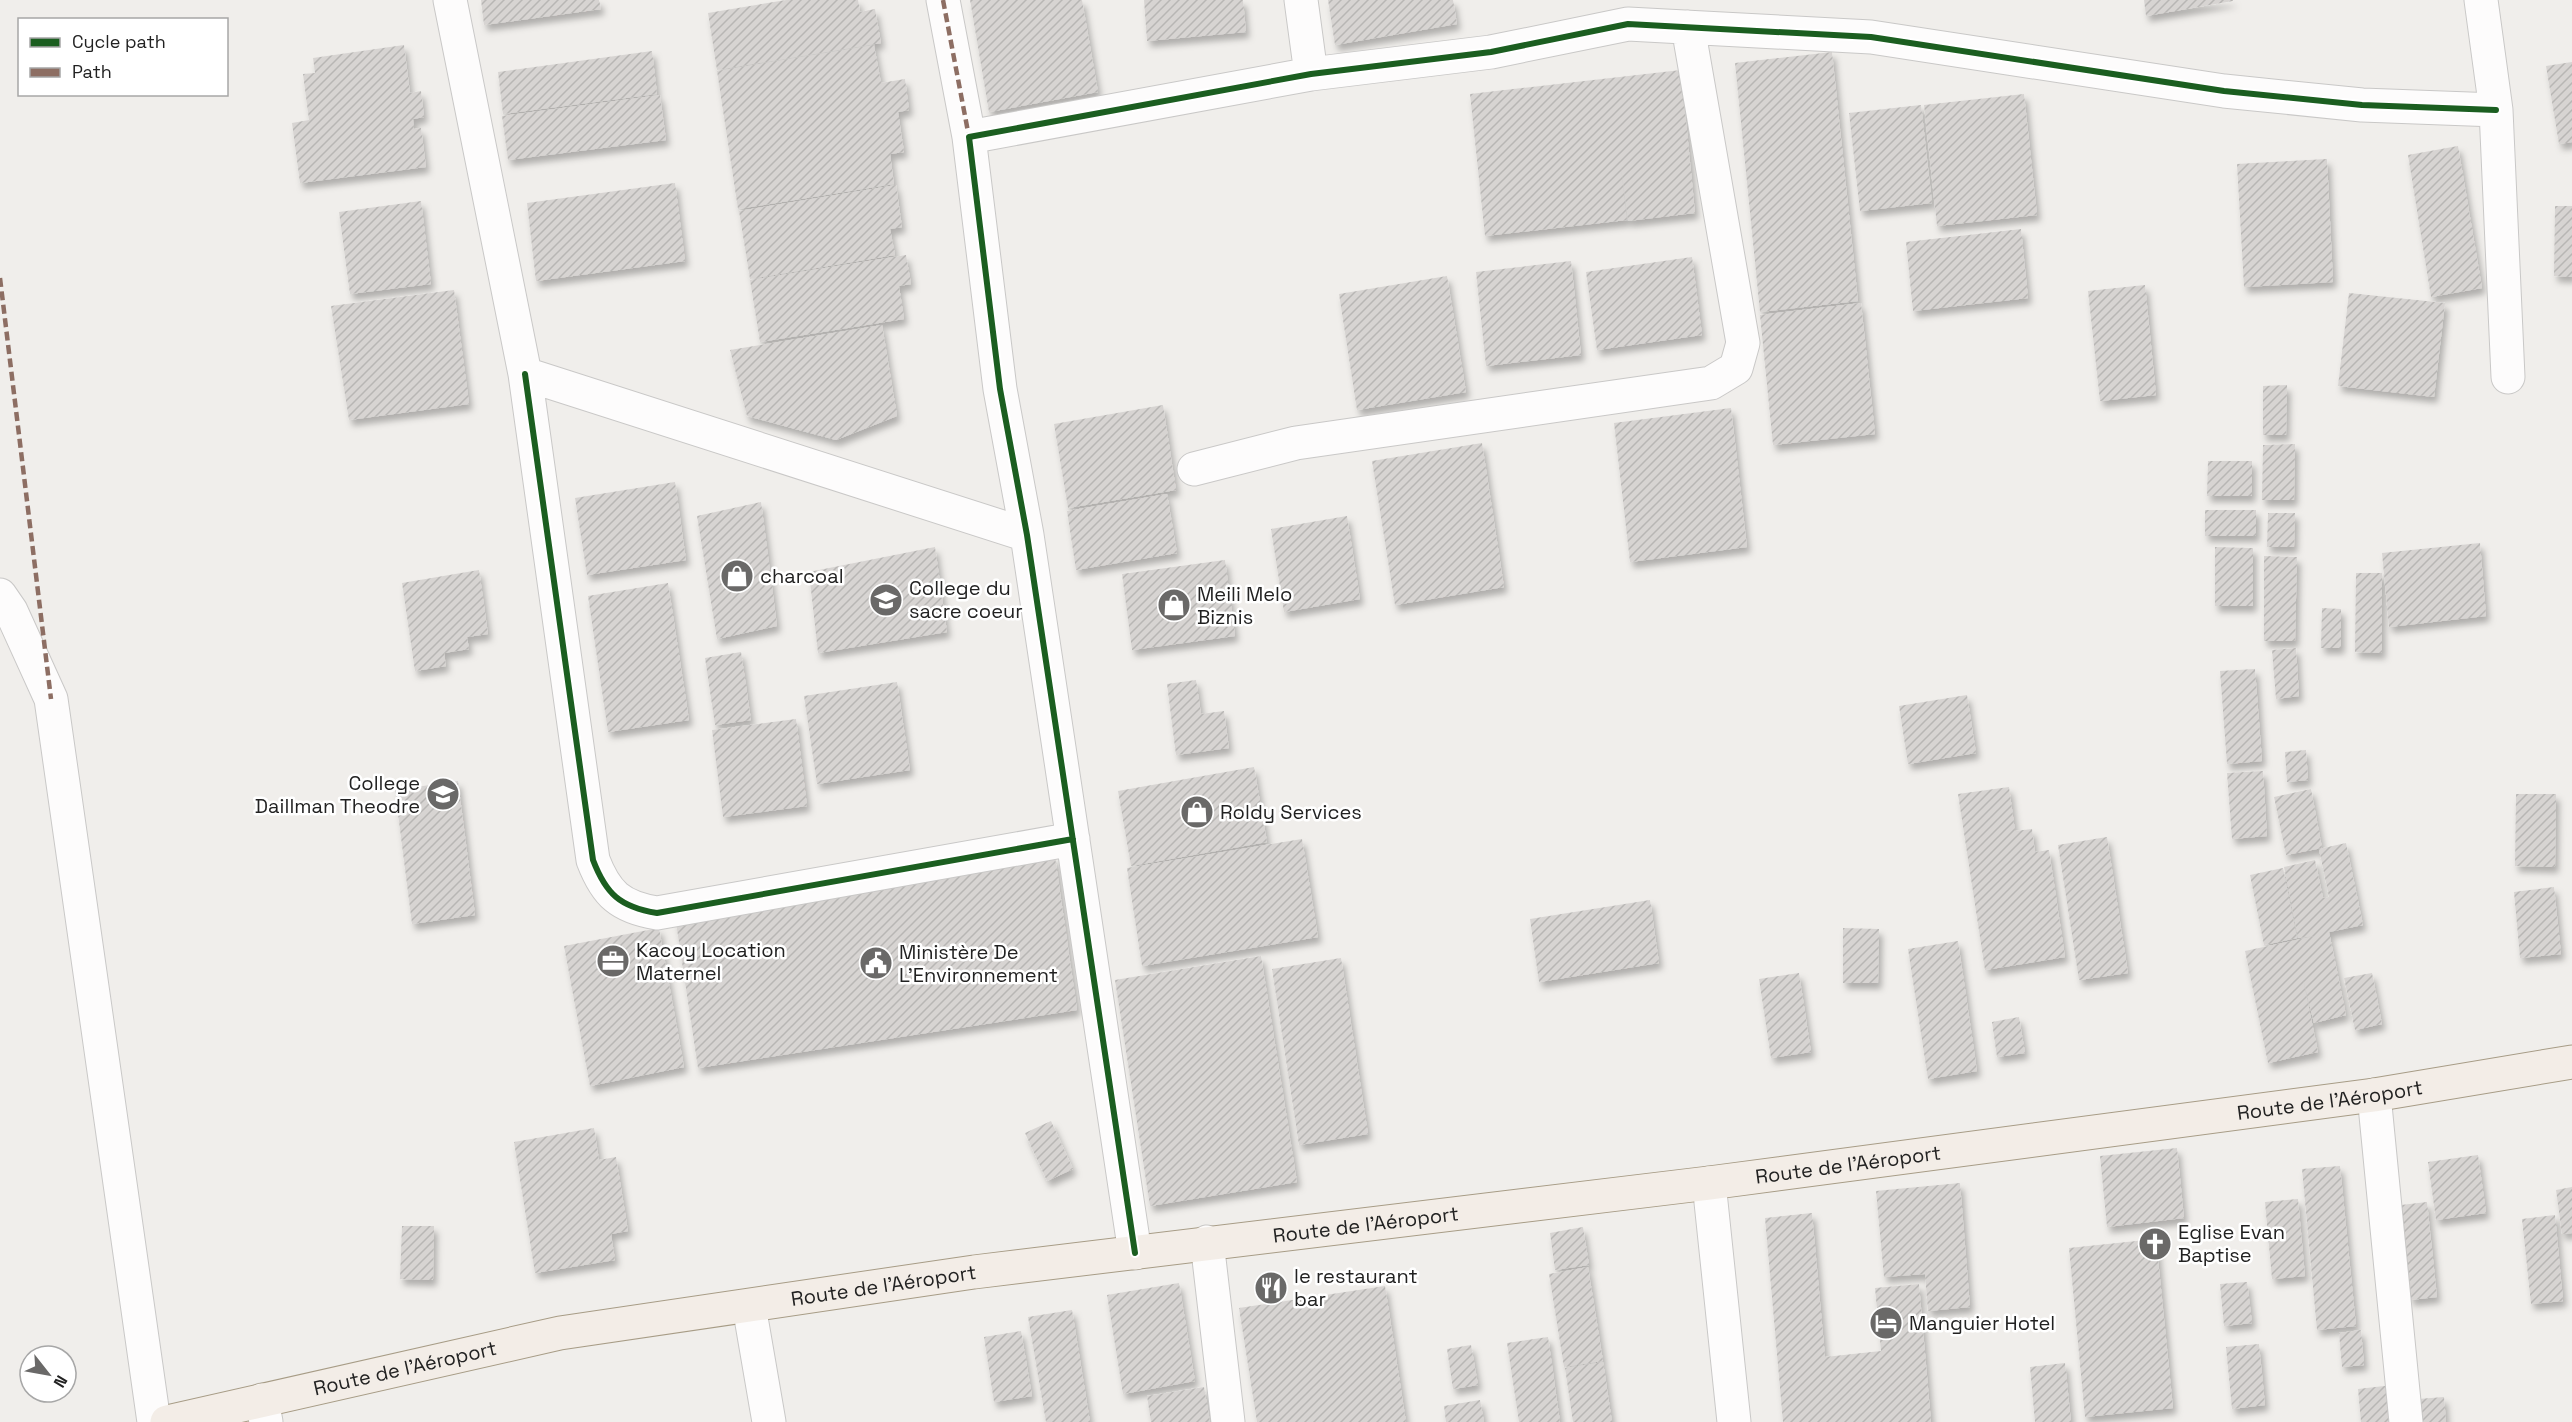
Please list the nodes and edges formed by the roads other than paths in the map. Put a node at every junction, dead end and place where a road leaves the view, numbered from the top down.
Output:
1 (450, 0) edge
2 (943, 0) edge
3 (1301, 0) edge
4 (2481, 0) edge
5 (1639, 12) edge
6 (1688, 27) junction
7 (1311, 75) junction
8 (2496, 110) junction
9 (969, 137) junction
10 (525, 374) junction
11 (2508, 377) dead end
12 (1194, 469) dead end
13 (1027, 535) junction
14 (0, 595) edge
15 (1073, 839) junction
16 (2572, 1062) edge
17 (2374, 1095) junction
18 (1709, 1183) junction
19 (1207, 1242) junction
20 (1135, 1253) junction
21 (749, 1306) junction
22 (264, 1411) edge
23 (154, 1422) edge
24 (167, 1422) edge
25 (769, 1422) edge
26 (1228, 1422) edge
27 (1734, 1422) edge
28 (2406, 1422) edge

1 - 10 street
2 - 9 street
3 - 7 street
4 - 8 street
5 - 6 street
5 - 7 street
6 - 8 street
6 - 12 street
7 - 9 street
8 - 11 street
9 - 13 street
10 - 13 street
10 - 15 street
13 - 15 street
14 - 23 street
15 - 20 street
16 - 17 main road, Route de l’Aéroport
17 - 18 main road, Route de l’Aéroport
17 - 28 street
18 - 19 main road, Route de l’Aéroport
18 - 27 street
19 - 20 main road, Route de l’Aéroport
19 - 26 street
20 - 21 main road, Route de l’Aéroport
21 - 22 main road, Route de l’Aéroport
21 - 25 street
22 - 24 main road, Route de l’Aéroport

